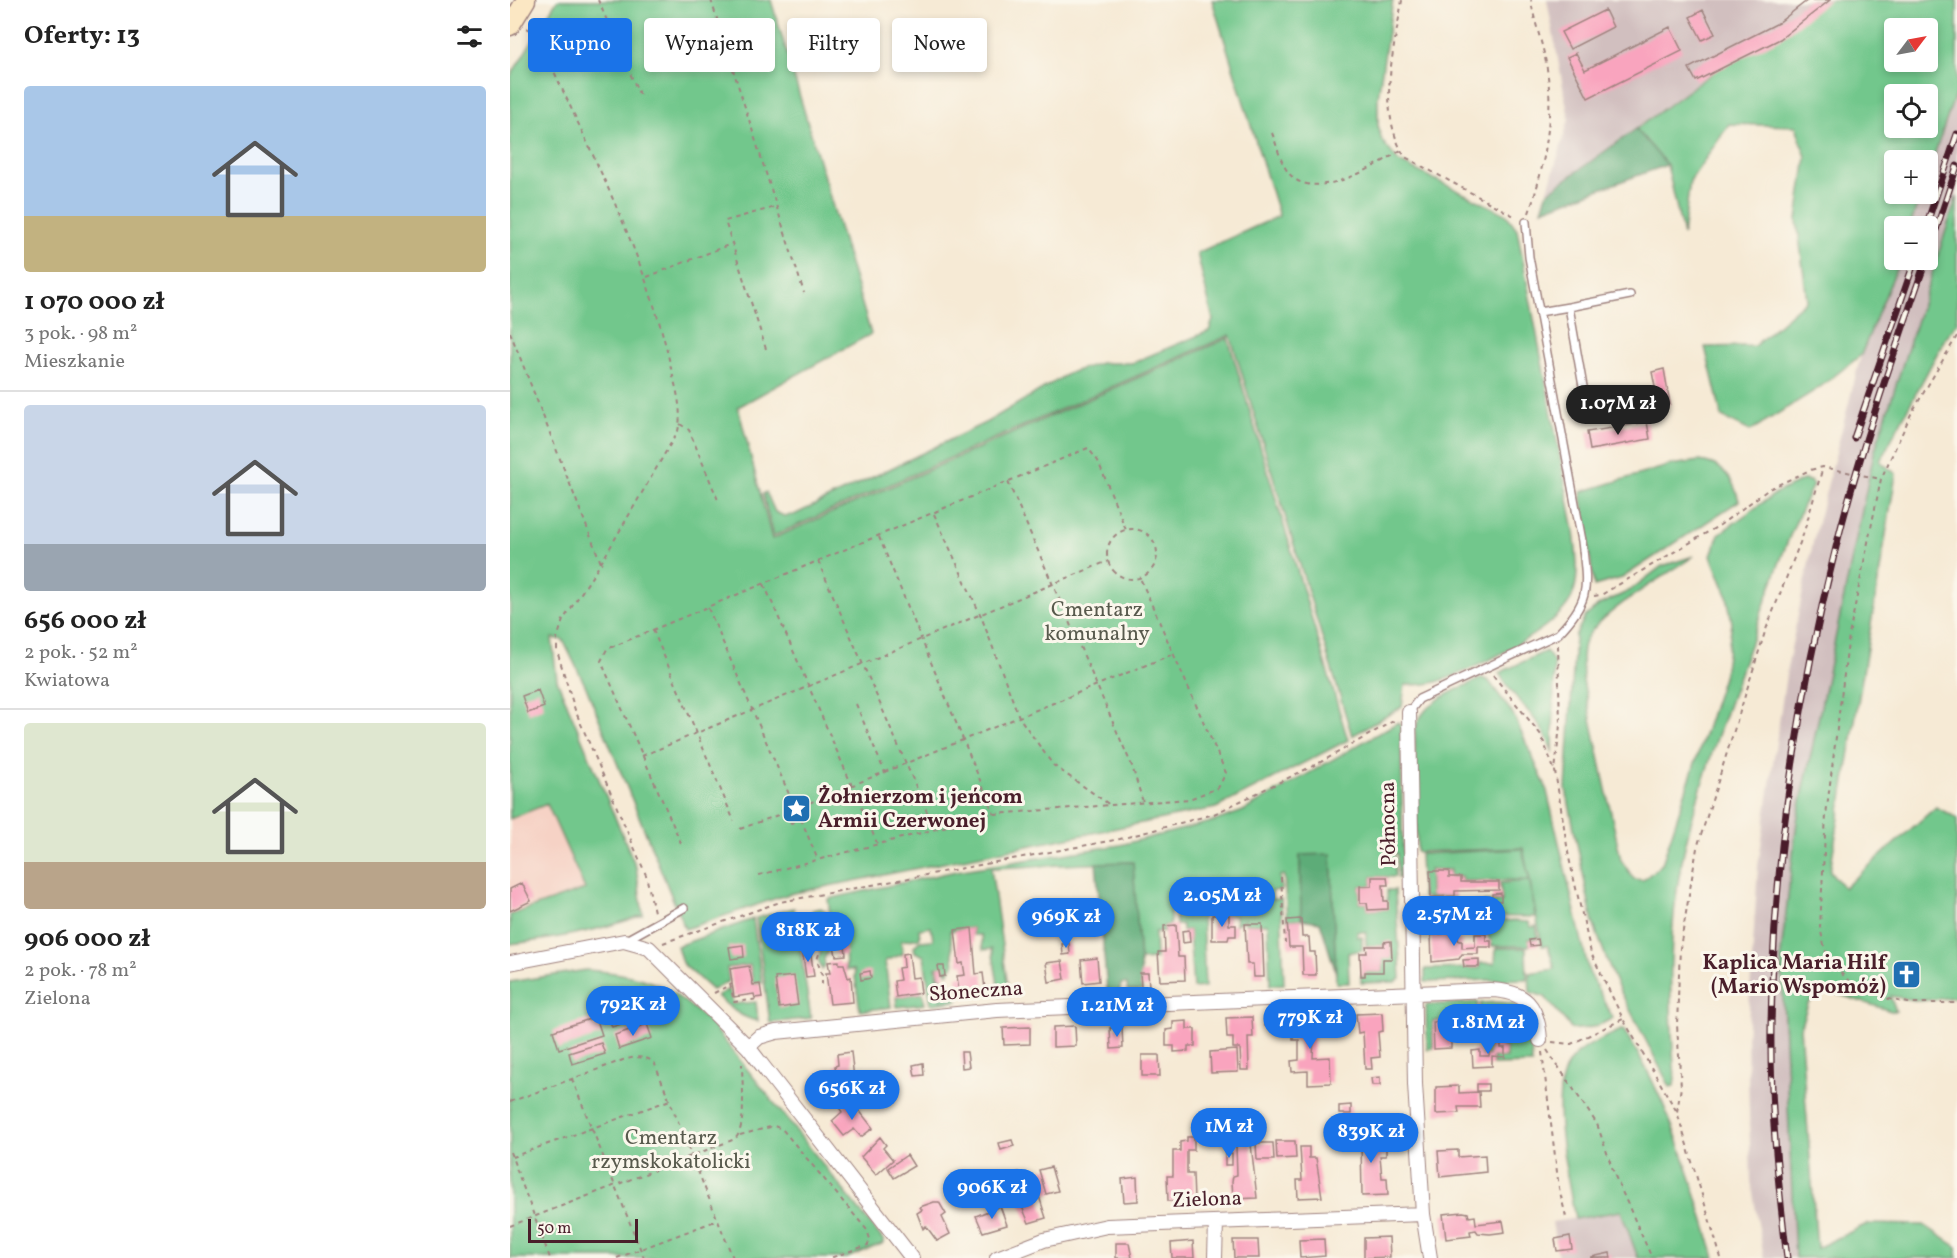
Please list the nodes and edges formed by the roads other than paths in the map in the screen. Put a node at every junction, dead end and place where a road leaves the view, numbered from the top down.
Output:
1 (526, 0) edge
2 (512, 23) edge
3 (1526, 222) road end
4 (1630, 295) dead end
5 (1569, 307) junction
6 (1539, 312) junction
7 (1588, 415) dead end
8 (1408, 712) joint
9 (684, 908) dead end
10 (624, 941) junction
11 (510, 963) edge
12 (1413, 993) junction
13 (1540, 1040) road end
14 (748, 1047) junction
15 (1423, 1214) junction
16 (1216, 1222) junction
17 (912, 1258) edge
18 (997, 1258) edge
19 (1215, 1258) edge
20 (1430, 1258) edge

1 - 2 street
3 - 6 lane
4 - 5 lane
5 - 6 lane
5 - 7 lane
6 - 8 lane
8 - 12 street, Północna
9 - 10 lane
10 - 11 street
10 - 14 street
12 - 13 street, Słoneczna
12 - 14 street, Słoneczna
12 - 15 street, Północna
14 - 17 street
15 - 16 street, Zielona
15 - 20 street, Północna
16 - 18 street, Zielona
16 - 19 street

